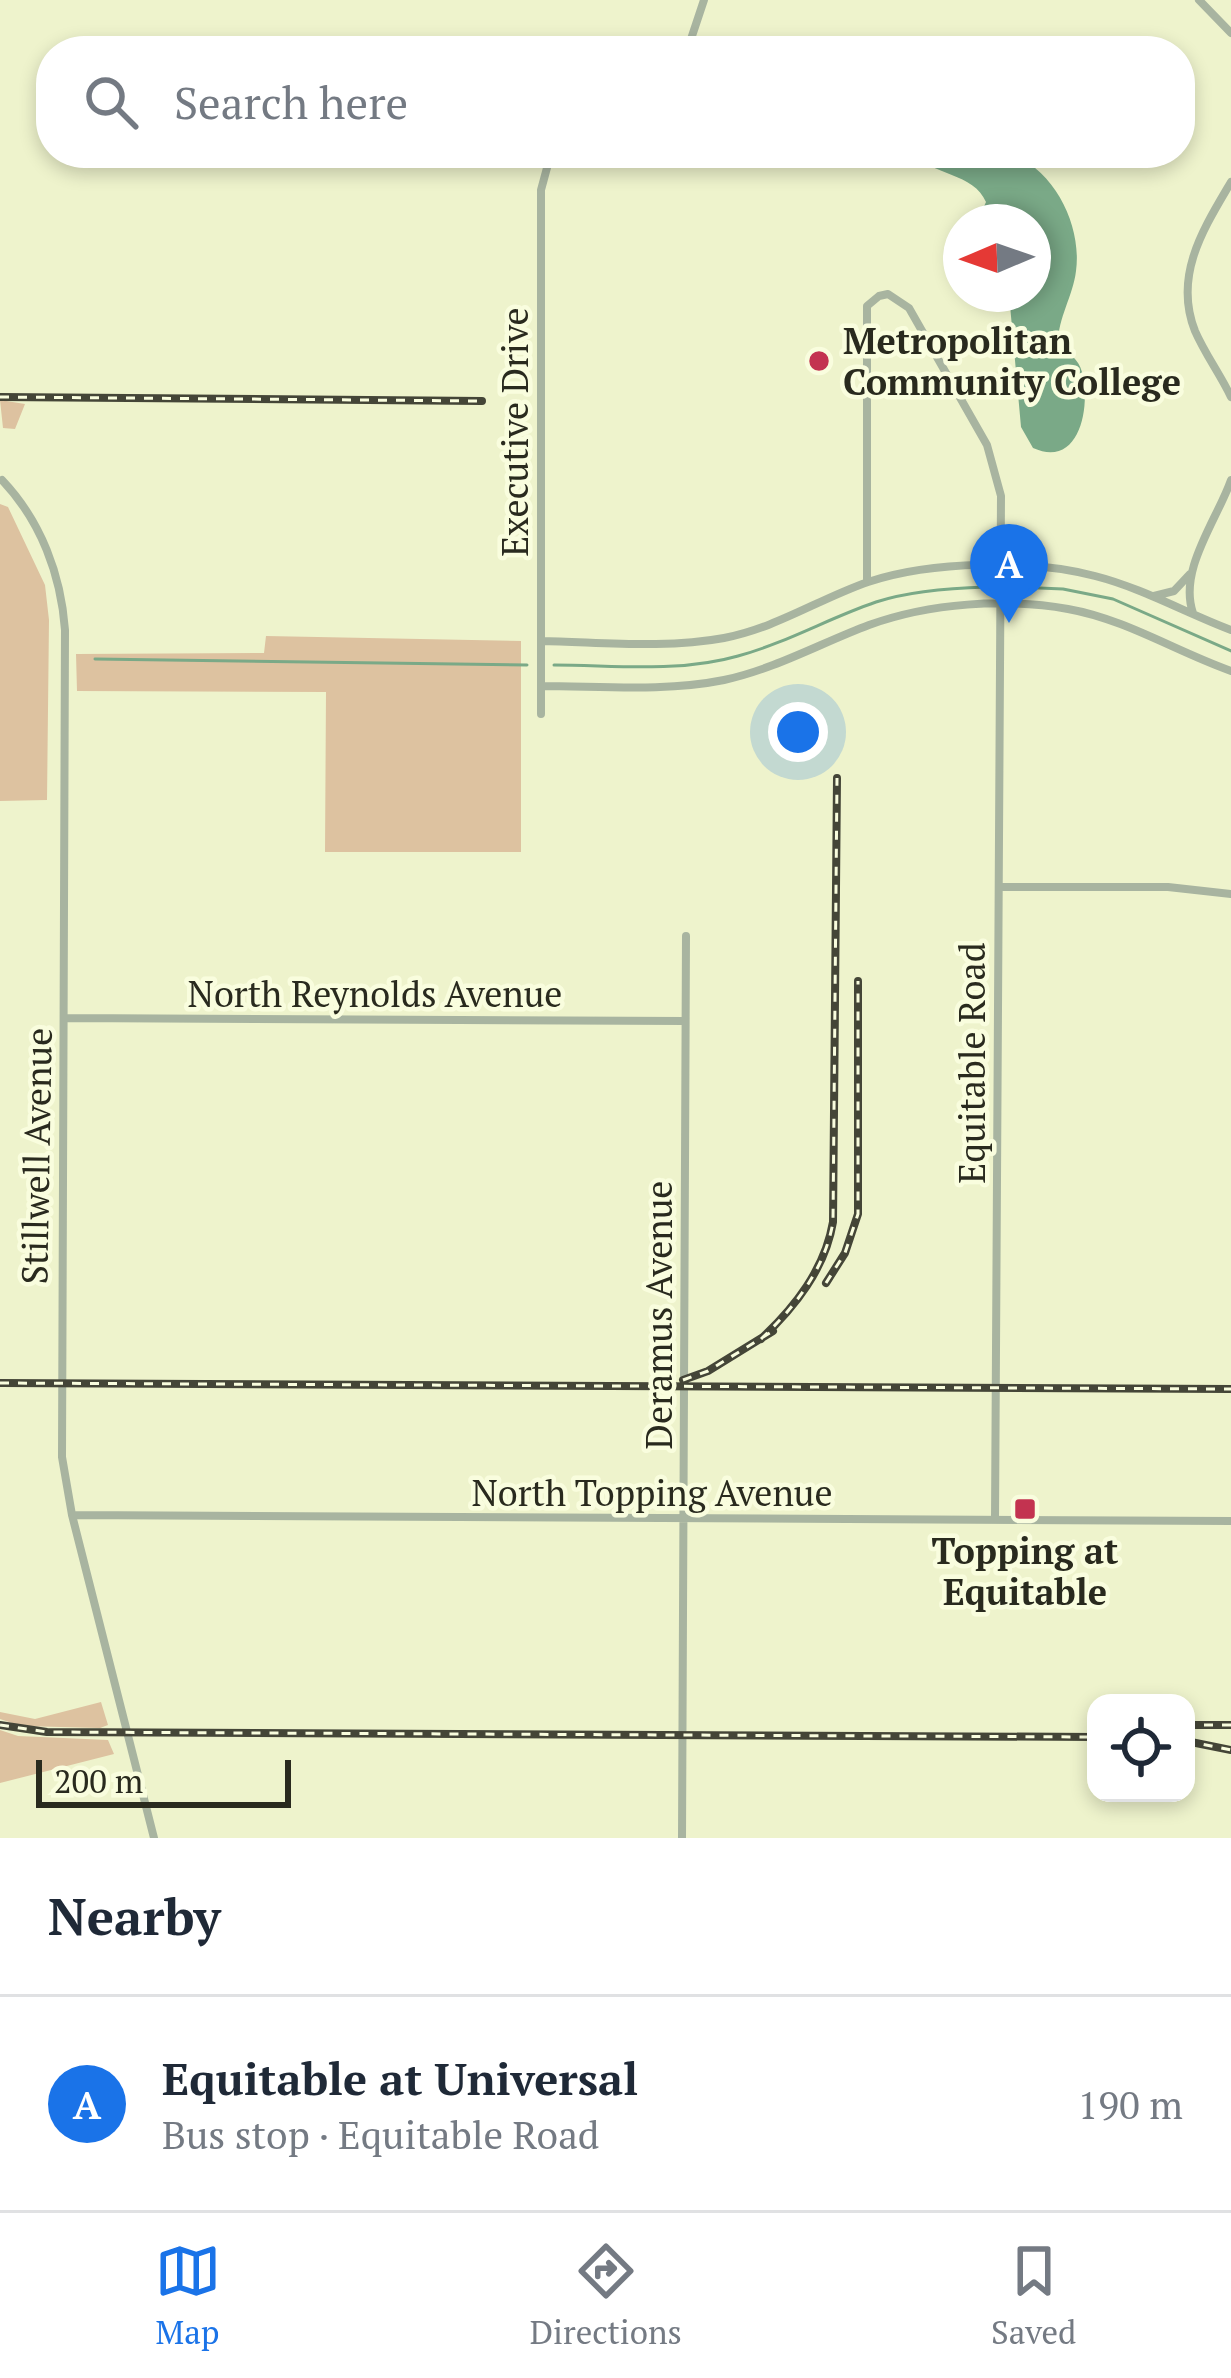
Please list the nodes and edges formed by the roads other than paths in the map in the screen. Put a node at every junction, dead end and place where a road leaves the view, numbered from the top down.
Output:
1 (704, 0) edge
2 (1199, 0) edge
3 (1231, 33) edge
4 (692, 36) edge
5 (546, 168) edge
6 (1231, 182) edge
7 (1231, 397) edge
8 (2, 480) edge
9 (1231, 480) edge
10 (1001, 567) junction
11 (1194, 567) junction
12 (867, 583) junction
13 (1150, 596) junction
14 (1000, 605) junction
15 (1195, 616) junction
16 (1231, 631) edge
17 (541, 641) junction
18 (1231, 670) edge
19 (541, 686) junction
20 (541, 714) dead end
21 (1000, 886) junction
22 (1231, 894) edge
23 (686, 936) dead end
24 (65, 1018) junction
25 (685, 1021) junction
26 (72, 1515) junction
27 (684, 1519) junction
28 (995, 1520) junction
29 (1231, 1522) edge
30 (154, 1838) edge
31 (682, 1838) edge

1 - 4 street
2 - 3 street
5 - 17 street, Executive Drive
6 - 7 street
8 - 24 street, Stillwell Avenue
9 - 11 street
10 - 12 street
10 - 12 street, Equitable Road
10 - 13 street
10 - 14 street, Equitable Road
11 - 13 street
11 - 15 street
12 - 17 street
13 - 15 street
14 - 18 street
14 - 19 street
14 - 21 street, Equitable Road
15 - 16 street
17 - 19 street, Executive Drive
19 - 20 street, Executive Drive
21 - 22 street
21 - 28 street, Equitable Road
23 - 25 street, Deramus Avenue
24 - 25 street, North Reynolds Avenue
24 - 26 street, Stillwell Avenue
25 - 27 street, Deramus Avenue
26 - 27 street, North Topping Avenue
26 - 30 street, Stillwell Avenue
27 - 28 street, North Topping Avenue
27 - 31 street, Deramus Avenue
28 - 29 street, North Topping Avenue

